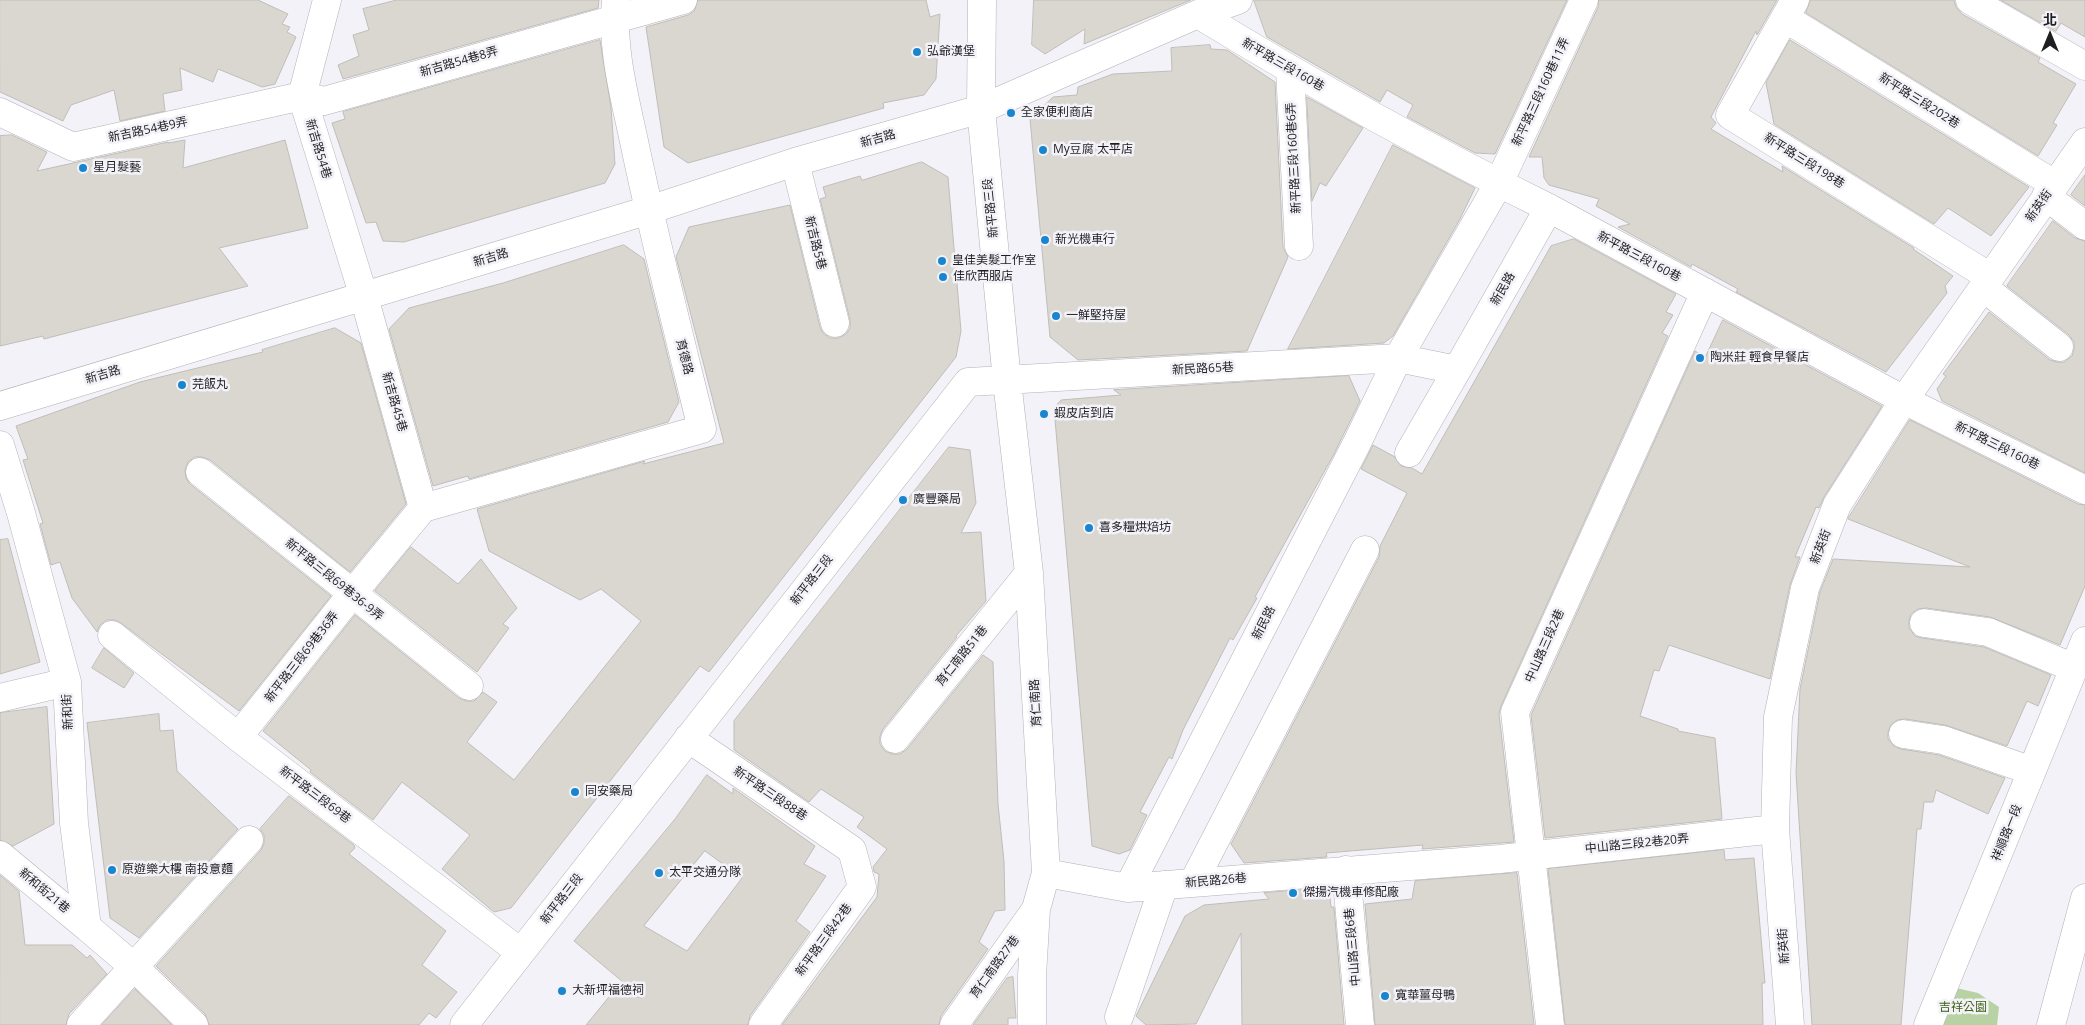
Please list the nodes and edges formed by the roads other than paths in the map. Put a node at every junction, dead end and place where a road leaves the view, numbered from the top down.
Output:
1 (683, 0) edge
2 (982, 0) edge
3 (1238, 0) edge
4 (1584, 0) edge
5 (1970, 0) edge
6 (325, 1) edge
7 (615, 9) edge
8 (1790, 9) edge
9 (1198, 14) junction
10 (2085, 66) edge
11 (1290, 70) junction
12 (302, 96) junction
13 (981, 109) junction
14 (0, 112) edge
15 (2085, 142) edge
16 (795, 162) junction
17 (1499, 183) junction
18 (2050, 190) junction
19 (1549, 208) junction
20 (649, 210) junction
21 (2085, 226) edge
22 (1298, 246) dead end
23 (1986, 282) junction
24 (1705, 292) junction
25 (364, 297) junction
26 (835, 323) dead end
27 (2059, 347) dead end
28 (1398, 358) junction
29 (1458, 370) junction
30 (1007, 381) junction
31 (1904, 400) junction
32 (0, 406) edge
33 (0, 445) edge
34 (1409, 453) dead end
35 (200, 472) dead end
36 (2085, 490) edge
37 (423, 508) junction
38 (10, 516) edge
39 (1365, 550) dead end
40 (1029, 573) junction
41 (352, 594) junction
42 (1924, 623) dead end
43 (112, 635) dead end
44 (2085, 641) edge
45 (2074, 668) junction
46 (67, 682) junction
47 (469, 686) dead end
48 (0, 698) edge
49 (1903, 734) dead end
50 (238, 737) junction
51 (688, 738) junction
52 (895, 739) dead end
53 (2032, 771) junction
54 (1775, 829) junction
55 (249, 840) dead end
56 (852, 850) joint
57 (0, 855) edge
58 (1532, 856) junction
59 (1387, 868) joint
60 (1346, 870) junction
61 (1046, 873) junction
62 (1193, 883) junction
63 (1164, 885) junction
64 (1128, 888) junction
65 (2085, 898) edge
66 (1036, 910) junction
67 (87, 927) junction
68 (520, 952) junction
69 (134, 967) junction
70 (1119, 1017) dead end
71 (80, 1025) edge
72 (194, 1025) edge
73 (464, 1025) edge
74 (763, 1025) edge
75 (954, 1025) edge
76 (1032, 1025) edge
77 (1360, 1025) edge
78 (1550, 1025) edge
79 (1790, 1025) edge
80 (1928, 1025) edge
81 (2051, 1025) edge

1 - 7 street, 新吉路54巷8弄
2 - 13 street, 新平路三段
3 - 9 street
4 - 17 street, 新平路三段160巷11弄
5 - 10 street
6 - 12 street
7 - 12 street, 新吉路54巷8弄
7 - 20 street, 育德路
8 - 18 street, 新平路三段202巷
8 - 23 street, 新平路三段198巷
9 - 11 street, 新平路三段160巷
9 - 13 street
11 - 17 street, 新平路三段160巷
11 - 22 street, 新平路三段160巷6弄
12 - 14 street, 新吉路54巷9弄
12 - 25 street, 新吉路54巷
13 - 16 street, 新吉路
13 - 30 street, 新平路三段
15 - 18 street, 新英街
16 - 20 street, 新吉路
16 - 26 street, 新吉路5巷
17 - 19 street, 新平路三段160巷
17 - 28 street, 新民路
18 - 21 street, 新平路三段202巷
18 - 23 street, 新英街
19 - 24 street, 新平路三段160巷
19 - 29 street, 新民路
20 - 25 street, 新吉路
20 - 37 street, 育德路
23 - 27 street
23 - 31 street, 新英街
24 - 31 street, 新平路三段160巷
24 - 58 street, 中山路三段2巷
25 - 32 street, 新吉路
25 - 37 street, 新吉路45巷
28 - 29 street
28 - 30 street, 新民路65巷
28 - 64 street, 新民路
29 - 34 street, 新民路
30 - 40 street, 育仁南路
30 - 51 street, 新平路三段
31 - 36 street, 新平路三段160巷
31 - 54 street, 新英街
33 - 38 street, 新和街
35 - 41 street, 新平路三段69巷36-9弄
37 - 41 street, 新平路三段69巷36弄
38 - 46 street, 新和街
39 - 62 street
40 - 52 street, 育仁南路51巷
40 - 61 street, 育仁南路
41 - 47 street, 新平路三段69巷36-9弄
41 - 50 street, 新平路三段69巷36弄
42 - 45 street
43 - 50 street, 新平路三段69巷
44 - 45 street, 祥順路一段
45 - 53 street, 祥順路一段
46 - 48 street
46 - 67 street, 新和街
49 - 53 street
50 - 68 street, 新平路三段69巷
51 - 56 street, 新平路三段88巷
51 - 68 street, 新平路三段
53 - 80 street, 祥順路一段
54 - 58 street, 中山路三段2巷20弄
54 - 79 street, 新英街
55 - 69 street
56 - 74 street, 新平路三段42巷
57 - 67 street, 新和街21巷
58 - 59 street, 中山路三段2巷20弄
58 - 78 street, 中山路三段2巷
59 - 60 street, 新民路26巷
60 - 62 street, 新民路26巷
60 - 77 street, 中山路三段6巷
61 - 64 street, 新民路26巷
61 - 66 street, 育仁南路
62 - 63 street, 新民路26巷
63 - 64 street, 新民路26巷
63 - 70 street
65 - 81 street
66 - 75 street, 育仁南路27巷
66 - 76 street, 育仁南路
67 - 69 street
68 - 73 street, 新平路三段
69 - 71 street
69 - 72 street

